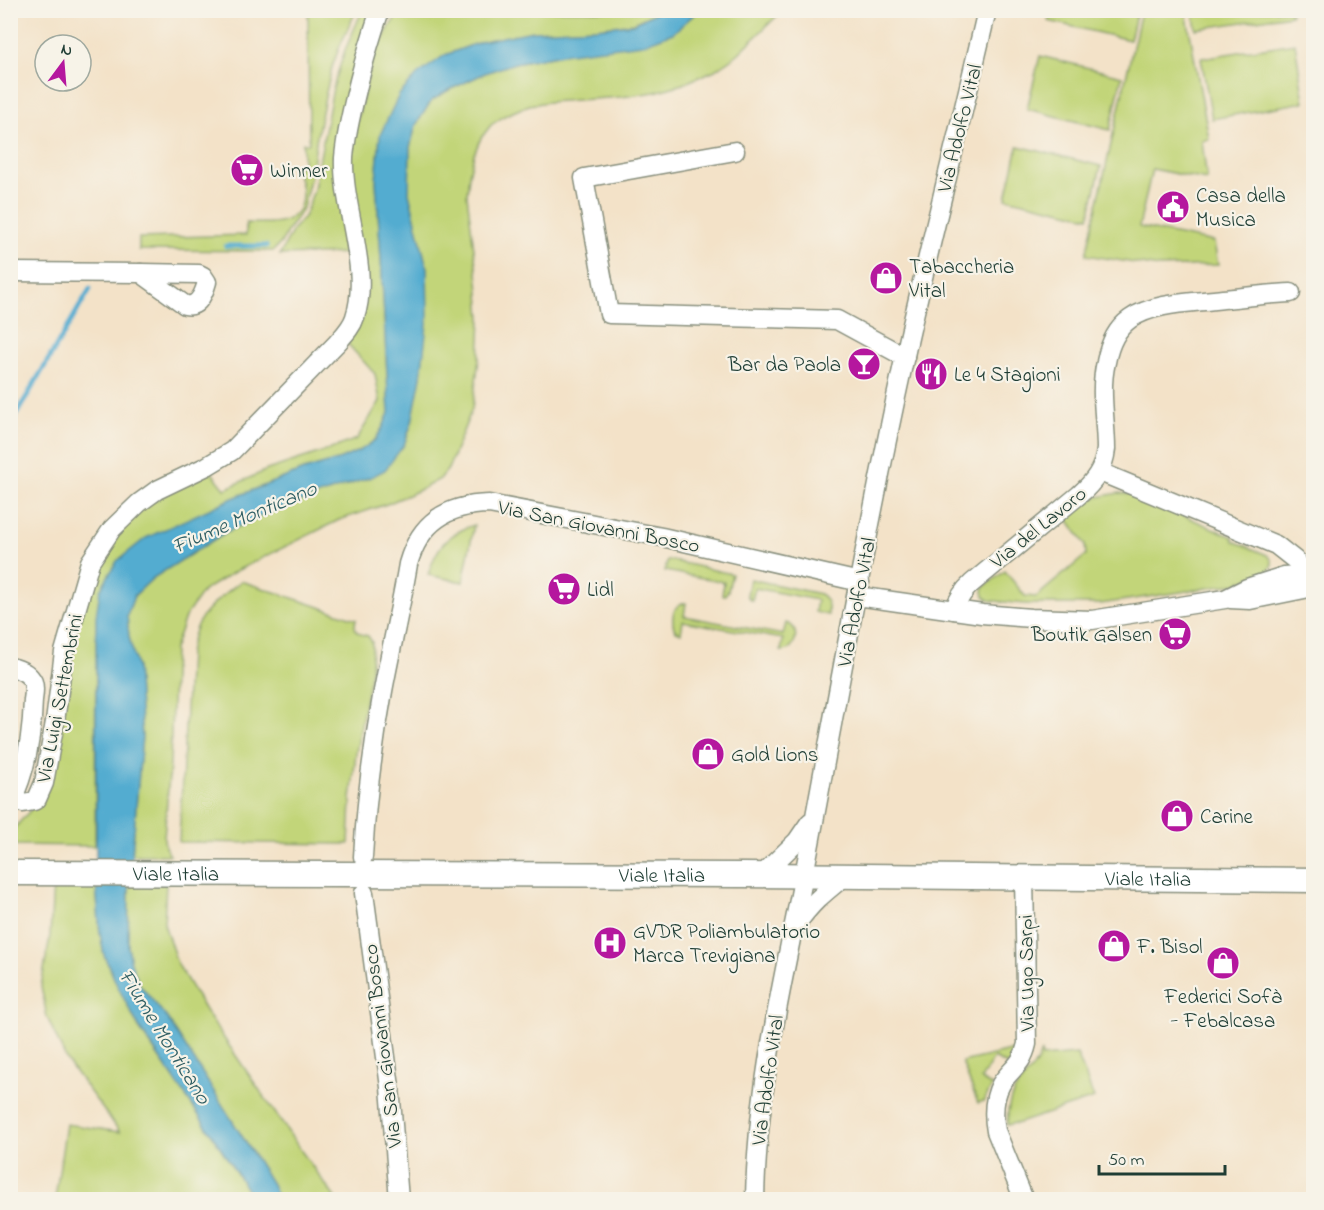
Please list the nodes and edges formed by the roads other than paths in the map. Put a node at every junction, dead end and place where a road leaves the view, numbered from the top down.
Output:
1 (380, 10) edge
2 (987, 10) edge
3 (735, 151) dead end
4 (10, 272) edge
5 (141, 273) dead end
6 (1291, 293) dead end
7 (905, 357) junction
8 (1100, 472) junction
9 (1311, 579) edge
10 (858, 589) junction
11 (954, 610) junction
12 (10, 668) edge
13 (11, 802) edge
14 (816, 813) junction
15 (363, 857) dead end
16 (10, 873) edge
17 (762, 875) junction
18 (803, 876) junction
19 (845, 876) junction
20 (1024, 878) junction
21 (1314, 880) edge
22 (364, 893) dead end
23 (792, 931) junction
24 (399, 1200) edge
25 (755, 1200) edge
26 (1024, 1200) edge

1 - 13 street, Via Luigi Settembrini
2 - 7 street, Via Adolfo Vital
3 - 7 street
4 - 5 street
6 - 8 street, Via del Lavoro
7 - 10 street, Via Adolfo Vital
8 - 9 street
8 - 11 street, Via del Lavoro
9 - 11 street
10 - 11 street
10 - 14 street, Via Adolfo Vital
10 - 15 street, Via San Giovanni Bosco
12 - 13 street
14 - 17 street
14 - 18 street, Via Adolfo Vital
16 - 17 main road, Viale Italia
17 - 18 main road, Viale Italia
18 - 19 main road, Viale Italia
18 - 23 street, Via Adolfo Vital
19 - 20 main road, Viale Italia
19 - 23 street
20 - 21 main road, Viale Italia
20 - 26 street, Via Ugo Sarpi
22 - 24 street, Via San Giovanni Bosco
23 - 25 street, Via Adolfo Vital

